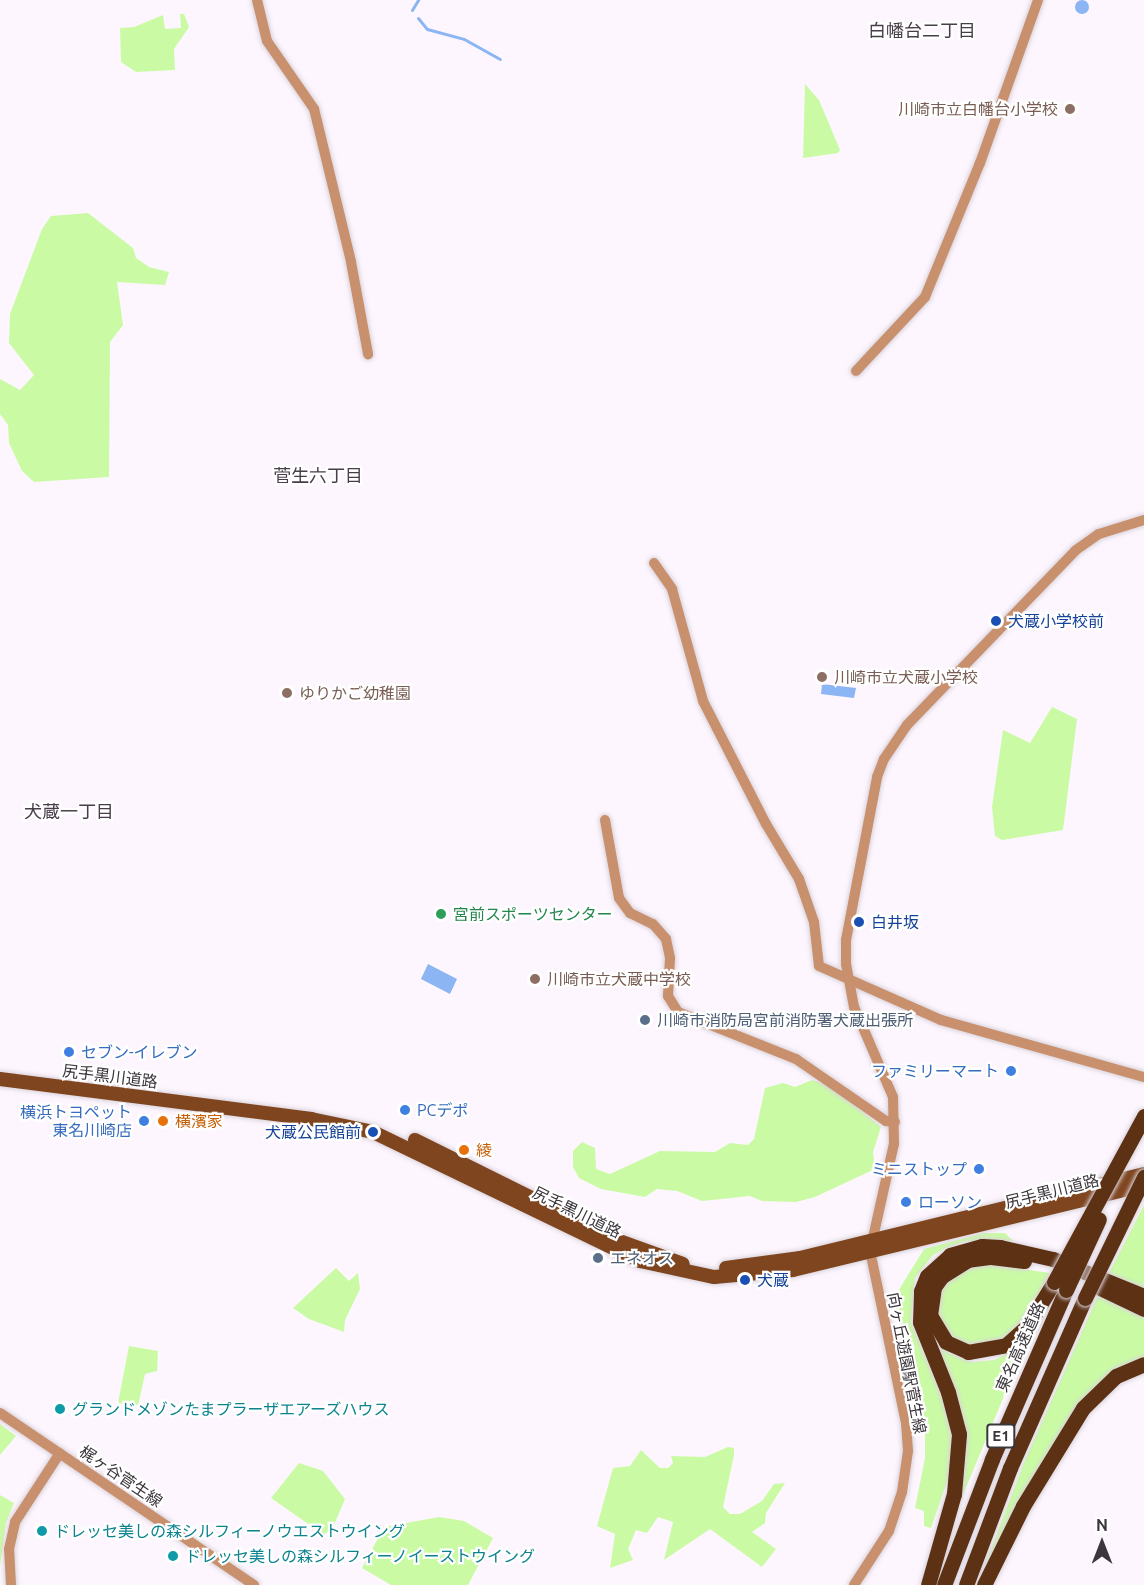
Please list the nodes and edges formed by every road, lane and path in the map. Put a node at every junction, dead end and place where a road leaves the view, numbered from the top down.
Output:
1 (257, 0) edge
2 (1038, 0) edge
3 (368, 354) dead end
4 (856, 371) dead end
5 (1144, 520) edge
6 (654, 563) dead end
7 (605, 820) dead end
8 (847, 980) junction
9 (0, 1070) edge
10 (1144, 1077) edge
11 (0, 1079) edge
12 (1144, 1116) edge
13 (895, 1122) junction
14 (1144, 1130) edge
15 (1144, 1176) edge
16 (1144, 1185) edge
17 (870, 1246) junction
18 (1060, 1286) junction
19 (1144, 1296) edge
20 (1144, 1309) edge
21 (1144, 1364) edge
22 (0, 1413) edge
23 (60, 1453) junction
24 (11, 1585) edge
25 (254, 1585) edge
26 (854, 1585) edge
27 (928, 1585) edge
28 (944, 1585) edge
29 (966, 1585) edge
30 (984, 1585) edge

1 - 3 street
2 - 4 street
5 - 8 street
6 - 8 street
7 - 13 street
8 - 10 street
8 - 13 street
9 - 17 main road, 尻手黒川道路
11 - 17 main road, 尻手黒川道路
12 - 18 highway, bridge
13 - 17 street
14 - 18 highway, 東名高速道路 / E1, bridge
15 - 17 main road, 尻手黒川道路
15 - 29 highway, E1, bridge
16 - 17 main road, 尻手黒川道路
17 - 26 street, 向ヶ丘遊園駅菅生線
18 - 20 highway
18 - 28 highway, 東名高速道路 / E1
19 - 27 highway
21 - 30 highway
22 - 23 street, 梶ヶ谷菅生線
23 - 24 street
23 - 25 street, 梶ヶ谷菅生線

